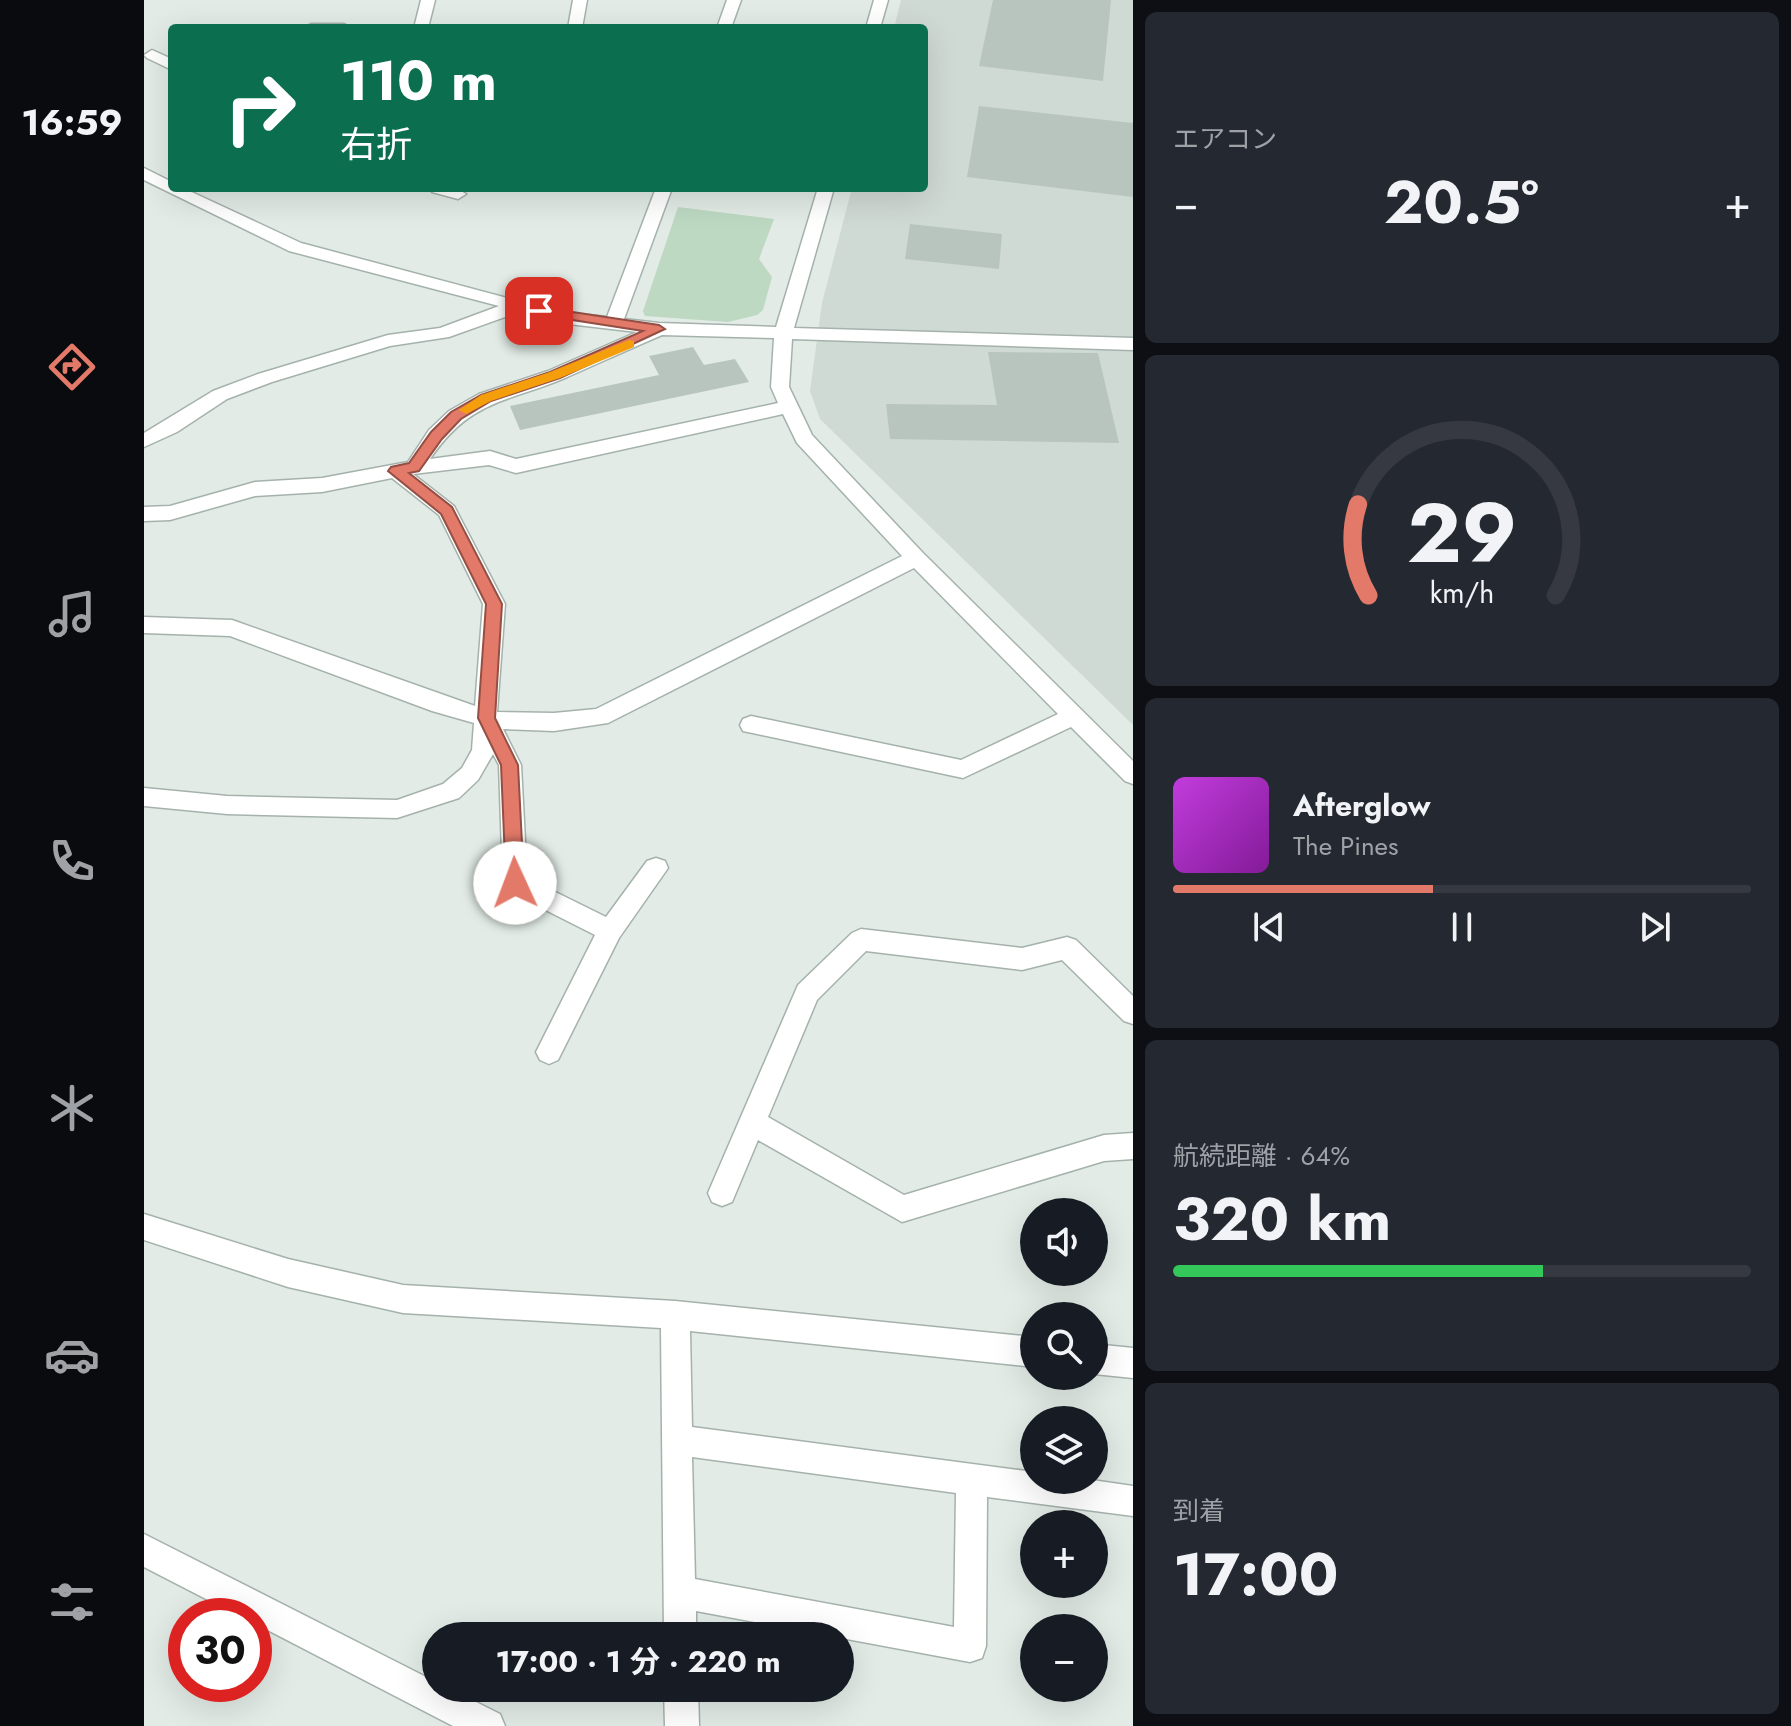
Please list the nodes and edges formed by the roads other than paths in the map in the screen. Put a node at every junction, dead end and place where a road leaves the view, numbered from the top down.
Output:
1 (428, 0) edge
2 (580, 0) edge
3 (734, 0) edge
4 (881, 0) edge
5 (422, 24) edge
6 (576, 24) edge
7 (725, 24) edge
8 (874, 24) edge
9 (152, 55) dead end
10 (168, 63) edge
11 (144, 173) edge
12 (168, 182) edge
13 (451, 192) edge
14 (662, 192) edge
15 (825, 192) edge
16 (195, 193) edge
17 (458, 194) dead end
18 (517, 306) junction
19 (613, 324) junction
20 (659, 329) junction
21 (783, 334) junction
22 (1133, 344) edge
23 (789, 407) junction
24 (144, 441) edge
25 (405, 469) junction
26 (144, 514) edge
27 (916, 558) junction
28 (144, 625) edge
29 (1074, 716) junction
30 (486, 718) junction
31 (751, 725) dead end
32 (1133, 775) edge
33 (144, 797) edge
34 (656, 868) dead end
35 (610, 931) junction
36 (1133, 1013) edge
37 (549, 1052) dead end
38 (752, 1122) junction
39 (1133, 1146) edge
40 (722, 1193) dead end
41 (144, 1227) edge
42 (675, 1315) junction
43 (1020, 1351) edge
44 (1108, 1360) edge
45 (1133, 1363) edge
46 (676, 1440) junction
47 (972, 1481) junction
48 (1133, 1501) edge
49 (144, 1550) edge
50 (679, 1592) junction
51 (680, 1622) edge
52 (681, 1702) edge
53 (488, 1726) edge
54 (682, 1726) edge

1 - 5 street
2 - 6 street
3 - 7 street
4 - 8 street
9 - 10 street
11 - 12 street
13 - 17 street
14 - 19 street
15 - 21 street
16 - 18 street
18 - 19 street
18 - 24 street
19 - 20 street
20 - 21 street
20 - 25 street
21 - 22 street
21 - 23 street
23 - 25 street
23 - 27 street
25 - 26 street
25 - 30 street
27 - 29 street
27 - 30 street
28 - 30 street
29 - 31 street
29 - 32 street
30 - 33 street
30 - 35 street
34 - 35 street
35 - 37 street
36 - 38 street
38 - 39 street
38 - 40 street
41 - 42 street
42 - 43 street
42 - 46 street
44 - 45 street
46 - 47 street
46 - 50 street
47 - 48 street
47 - 50 street
49 - 53 street
50 - 51 street
52 - 54 street

